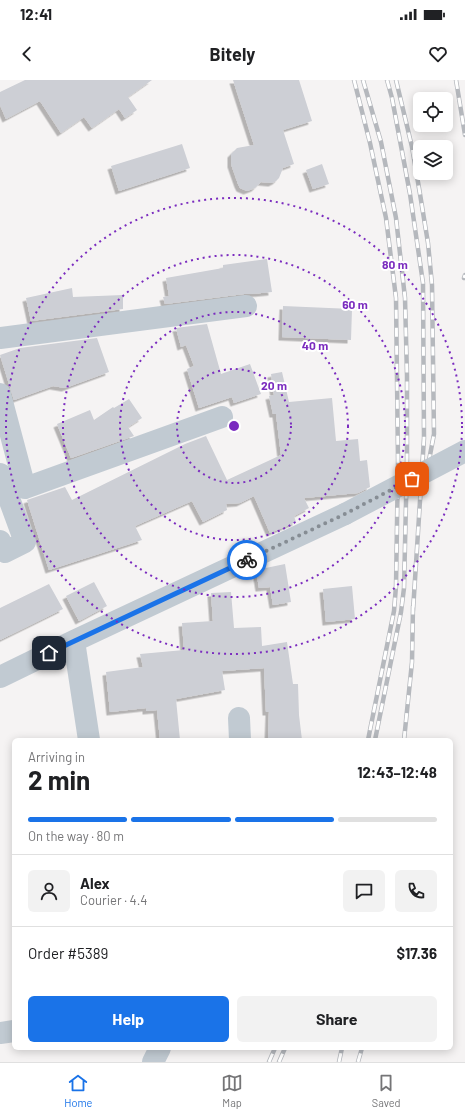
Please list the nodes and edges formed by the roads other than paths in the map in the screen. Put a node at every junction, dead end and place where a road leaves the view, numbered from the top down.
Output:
1 (246, 306) dead end
2 (0, 338) edge
3 (0, 394) edge
4 (222, 417) dead end
5 (465, 451) edge
6 (0, 475) edge
7 (0, 541) edge
8 (74, 641) junction
9 (0, 677) edge
10 (239, 718) dead end
11 (89, 738) edge
12 (240, 738) edge
13 (12, 1031) edge
14 (0, 1033) edge
15 (159, 1050) edge
16 (153, 1062) edge

1 - 2 street
3 - 4 street
5 - 8 street, bridge
6 - 7 street
8 - 9 street
8 - 11 street
10 - 12 street
13 - 14 street
15 - 16 street

